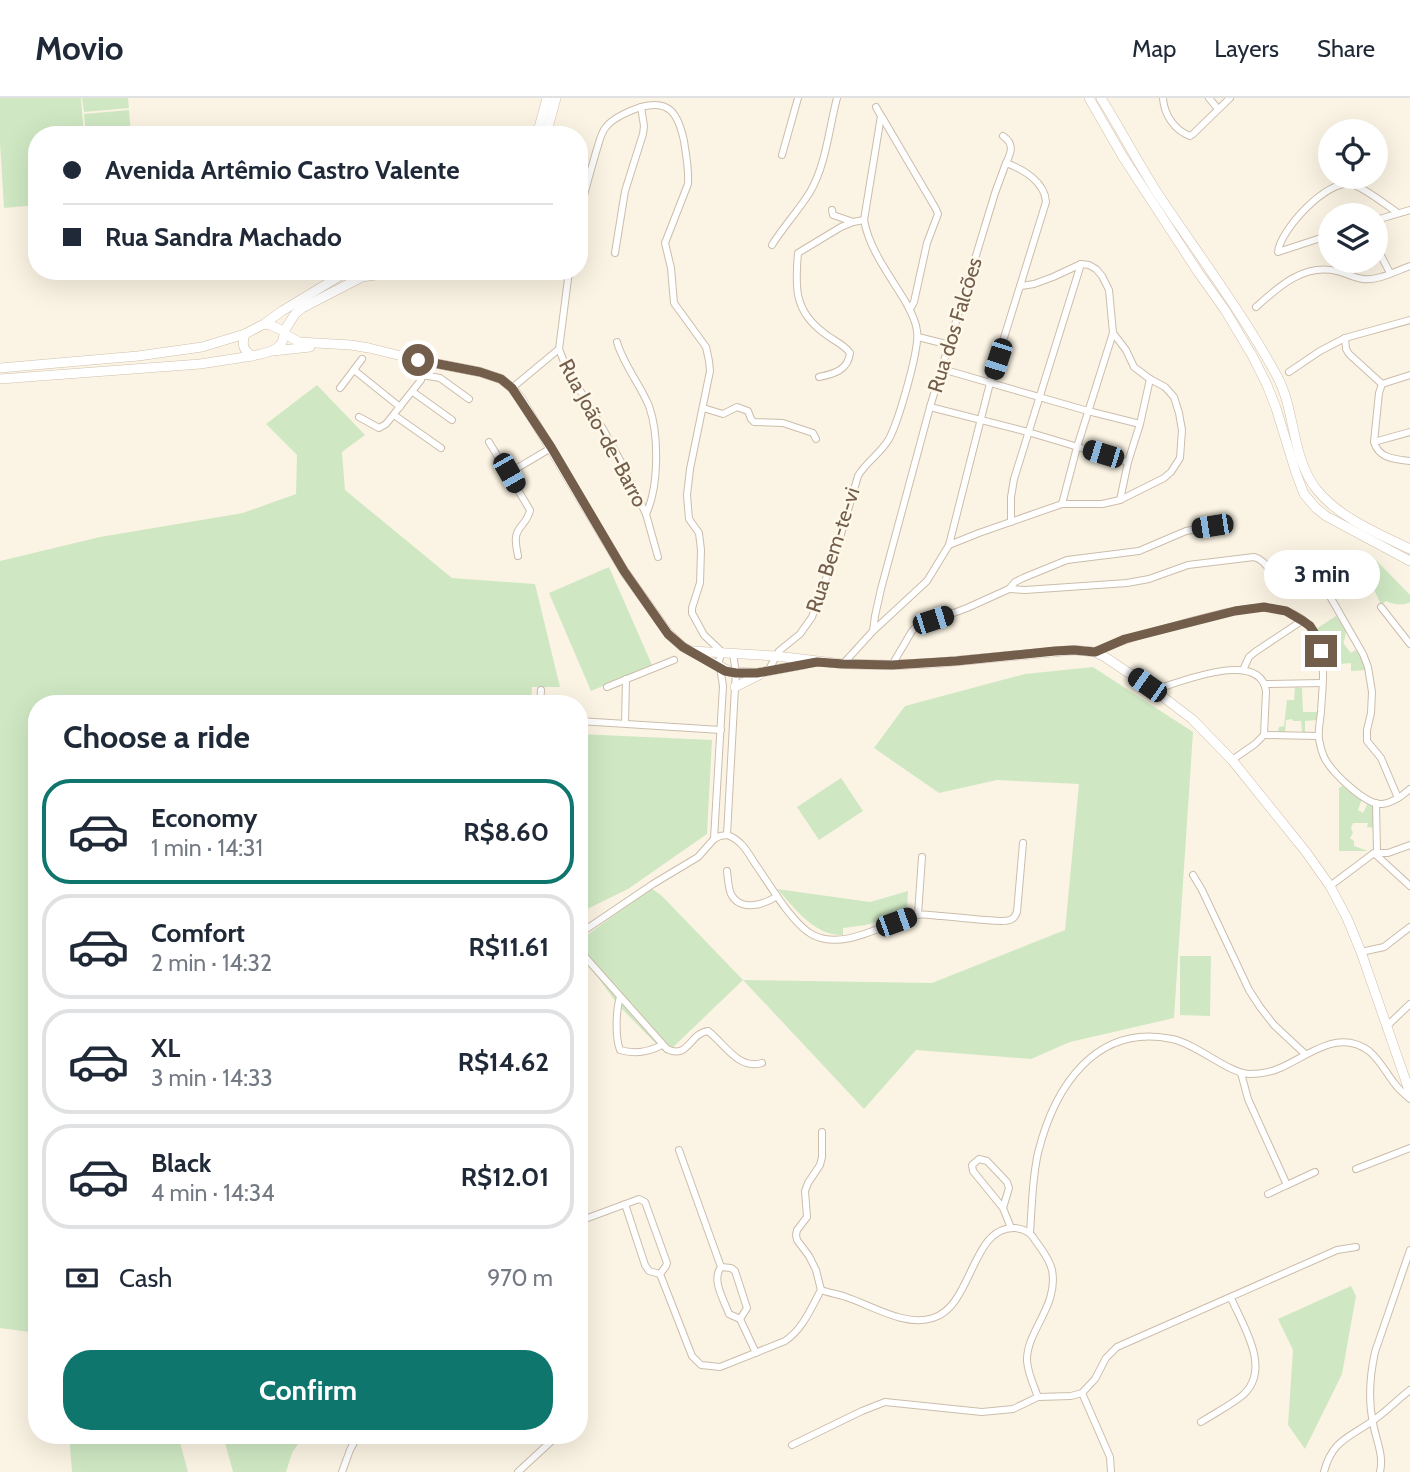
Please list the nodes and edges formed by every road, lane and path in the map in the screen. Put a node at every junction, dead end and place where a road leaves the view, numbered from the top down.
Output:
1 (547, 98) edge
2 (556, 98) edge
3 (799, 98) edge
4 (836, 98) edge
5 (1088, 98) edge
6 (1101, 98) edge
7 (1163, 98) edge
8 (1209, 98) edge
9 (1230, 98) edge
10 (641, 107) junction
11 (876, 107) dead end
12 (1218, 109) junction
13 (881, 116) junction
14 (539, 126) edge
15 (548, 126) edge
16 (1003, 136) dead end
17 (782, 155) dead end
18 (1006, 163) junction
19 (588, 178) edge
20 (1383, 203) edge
21 (1388, 206) edge
22 (832, 210) dead end
23 (1410, 210) edge
24 (1398, 213) junction
25 (1388, 216) edge
26 (864, 220) junction
27 (853, 222) junction
28 (1318, 239) edge
29 (772, 245) dead end
30 (615, 253) dead end
31 (1081, 264) junction
32 (1410, 266) edge
33 (1388, 269) edge
34 (1390, 273) junction
35 (333, 280) edge
36 (356, 280) edge
37 (568, 280) edge
38 (1021, 286) junction
39 (1256, 307) dead end
40 (910, 309) junction
41 (1410, 320) edge
42 (264, 324) junction
43 (284, 333) junction
44 (1113, 333) junction
45 (245, 334) junction
46 (918, 337) junction
47 (1345, 338) junction
48 (617, 342) dead end
49 (326, 344) junction
50 (950, 345) junction
51 (559, 349) junction
52 (273, 351) junction
53 (252, 356) junction
54 (362, 359) dead end
55 (418, 360) junction
56 (0, 368) edge
57 (942, 369) junction
58 (354, 370) junction
59 (1289, 372) dead end
60 (422, 375) junction
61 (1410, 375) edge
62 (819, 377) dead end
63 (0, 379) edge
64 (1150, 379) junction
65 (990, 383) junction
66 (1382, 384) junction
67 (340, 388) dead end
68 (512, 388) junction
69 (413, 392) junction
70 (1038, 397) junction
71 (469, 399) dead end
72 (400, 407) junction
73 (930, 407) junction
74 (703, 408) junction
75 (1088, 411) junction
76 (394, 415) junction
77 (359, 417) dead end
78 (981, 419) junction
79 (452, 420) dead end
80 (1140, 424) junction
81 (1028, 432) junction
82 (1410, 432) edge
83 (816, 439) dead end
84 (489, 442) dead end
85 (1374, 442) junction
86 (551, 447) junction
87 (1077, 447) junction
88 (441, 448) dead end
89 (1410, 461) edge
90 (1128, 462) junction
91 (509, 473) junction
92 (1119, 500) junction
93 (1062, 504) junction
94 (646, 514) junction
95 (1011, 522) junction
96 (1230, 523) dead end
97 (949, 545) junction
98 (1410, 549) edge
99 (518, 556) dead end
100 (658, 557) dead end
101 (1410, 561) edge
102 (1351, 563) dead end
103 (1324, 586) junction
104 (1009, 589) junction
105 (1381, 607) dead end
106 (1303, 621) junction
107 (873, 631) junction
108 (1410, 644) edge
109 (692, 651) junction
110 (722, 652) junction
111 (1095, 652) junction
112 (733, 654) junction
113 (775, 656) junction
114 (674, 660) dead end
115 (817, 662) junction
116 (843, 664) junction
117 (892, 665) junction
118 (721, 668) junction
119 (1243, 670) junction
120 (768, 671) junction
121 (736, 673) junction
122 (626, 679) junction
123 (1322, 683) junction
124 (1265, 684) junction
125 (723, 686) junction
126 (607, 687) dead end
127 (735, 687) junction
128 (541, 690) dead end
129 (1154, 690) junction
130 (541, 695) edge
131 (588, 721) edge
132 (625, 723) junction
133 (721, 730) junction
134 (1264, 735) junction
135 (1318, 736) junction
136 (720, 740) junction
137 (732, 740) junction
138 (1232, 760) junction
139 (1410, 789) edge
140 (1398, 797) junction
141 (1376, 803) junction
142 (727, 835) junction
143 (714, 839) junction
144 (1023, 844) dead end
145 (1410, 845) edge
146 (1374, 853) junction
147 (922, 857) dead end
148 (727, 871) dead end
149 (1193, 875) dead end
150 (1330, 886) junction
151 (1410, 886) edge
152 (777, 896) junction
153 (918, 915) junction
154 (588, 928) edge
155 (1410, 928) edge
156 (1361, 953) junction
157 (588, 960) edge
158 (620, 997) junction
159 (1410, 1004) edge
160 (1386, 1027) junction
161 (662, 1045) junction
162 (1305, 1054) junction
163 (762, 1063) dead end
164 (1241, 1073) junction
165 (1410, 1093) edge
166 (1410, 1099) edge
167 (822, 1132) dead end
168 (1410, 1148) edge
169 (679, 1150) dead end
170 (1356, 1169) dead end
171 (1315, 1172) dead end
172 (1287, 1185) junction
173 (1268, 1194) dead end
174 (625, 1205) junction
175 (1003, 1208) junction
176 (588, 1218) edge
177 (1011, 1228) junction
178 (1030, 1233) junction
179 (1356, 1247) dead end
180 (1410, 1250) edge
181 (721, 1267) junction
182 (660, 1273) junction
183 (821, 1290) junction
184 (1231, 1298) junction
185 (740, 1319) junction
186 (756, 1353) junction
187 (1410, 1390) edge
188 (1082, 1393) junction
189 (1038, 1397) junction
190 (1372, 1421) junction
191 (1201, 1422) dead end
192 (353, 1444) edge
193 (548, 1444) edge
194 (792, 1445) dead end
195 (342, 1472) edge
196 (518, 1472) edge
197 (1111, 1472) edge
198 (1324, 1472) edge
199 (1380, 1472) edge

1 - 14 main road
2 - 15 main road
3 - 17 street
4 - 29 street
5 - 101 main road
6 - 98 main road
7 - 12 street
8 - 12 street
9 - 12 street
10 - 19 street
10 - 30 street
10 - 74 street
11 - 13 street
13 - 26 street
13 - 40 street
16 - 18 street
18 - 38 street
18 - 50 street, Rua dos Falcões
20 - 28 street
21 - 24 street
22 - 27 street
23 - 24 street
24 - 25 street
26 - 27 street
26 - 40 street, Rua Bem-te-vi
27 - 62 street
31 - 38 street
31 - 44 street
31 - 70 street
32 - 34 street
33 - 34 street
34 - 39 street
35 - 42 main road
36 - 43 main road
37 - 51 street
38 - 65 street
40 - 46 street, Rua Bem-te-vi
41 - 47 street
42 - 43 main road
42 - 45 main road
43 - 49 main road
43 - 52 main road
44 - 64 street
44 - 75 street
45 - 53 main road
45 - 56 main road
46 - 50 street
46 - 113 street, Rua Bem-te-vi
47 - 59 street
47 - 66 street
48 - 94 street
49 - 52 main road
49 - 55 main road
50 - 57 street, Rua dos Falcões
51 - 68 street
51 - 94 street, Rua João-de-Barro
52 - 53 main road
53 - 63 main road
54 - 58 street
55 - 60 street
55 - 68 main road
57 - 65 street
57 - 73 street, Rua dos Falcões
58 - 67 street
58 - 72 street
60 - 69 street
60 - 71 street
61 - 66 street
64 - 80 street
64 - 92 street
65 - 70 street
65 - 78 street
66 - 85 street
68 - 86 main road
69 - 72 street
69 - 79 street
70 - 75 street
70 - 81 street
72 - 76 street
73 - 78 street
73 - 107 street, Rua dos Falcões
74 - 83 street
74 - 110 street
75 - 80 street
75 - 87 street
76 - 77 street
76 - 88 street
78 - 81 street
78 - 97 street
80 - 90 street
81 - 87 street
81 - 95 street
82 - 85 street
84 - 91 street
85 - 89 street
86 - 91 street
86 - 109 main road
87 - 90 street
87 - 93 street
90 - 92 street
91 - 99 street
92 - 93 street
93 - 95 street
94 - 100 street, Rua João-de-Barro
95 - 97 street
96 - 104 street
97 - 107 street
102 - 103 street
103 - 104 street
103 - 140 street
104 - 117 street
105 - 108 street
106 - 111 street
106 - 119 street
106 - 123 street
107 - 116 street
109 - 110 main road
109 - 118 main road
110 - 112 main road
110 - 118 street
111 - 117 main road
111 - 129 main road
112 - 113 main road
112 - 121 street
113 - 115 main road
113 - 120 street, Rua Bem-te-vi
114 - 122 street
115 - 116 main road
115 - 120 main road
116 - 117 main road
118 - 121 main road
118 - 125 street
119 - 124 street
119 - 129 street
120 - 121 main road
120 - 127 main road
121 - 127 street
122 - 126 street
122 - 132 street
123 - 124 street
123 - 135 street
124 - 134 street
125 - 127 street
125 - 133 street
127 - 137 street
128 - 130 street
129 - 138 main road
131 - 132 street
132 - 133 street
133 - 136 street
134 - 135 street
134 - 138 street
135 - 141 street
136 - 137 street
136 - 143 street
137 - 142 street
138 - 150 main road
139 - 140 street
140 - 141 street
141 - 146 street
142 - 143 street
142 - 152 street
143 - 154 street
144 - 153 street
145 - 146 street
146 - 150 street
146 - 151 street
147 - 153 street
148 - 152 street
149 - 162 street
150 - 156 main road
152 - 153 street
155 - 156 street
156 - 160 main road
157 - 158 street
158 - 161 street
158 - 161 street
159 - 160 street
160 - 165 main road
161 - 163 street
162 - 164 street
162 - 166 street
164 - 172 street
164 - 178 street
167 - 183 street
168 - 170 street
169 - 181 street
171 - 172 street
172 - 173 street
174 - 176 street
174 - 182 street
174 - 182 street
175 - 175 street
175 - 177 street
177 - 178 street
177 - 183 street
178 - 189 street
179 - 184 street
180 - 190 street
181 - 185 street
181 - 185 street
182 - 186 street
183 - 186 street
184 - 188 street
184 - 191 street
185 - 186 street
187 - 190 street
188 - 189 street
188 - 197 street
189 - 194 street
190 - 198 street
190 - 199 street
192 - 195 street
193 - 196 street

